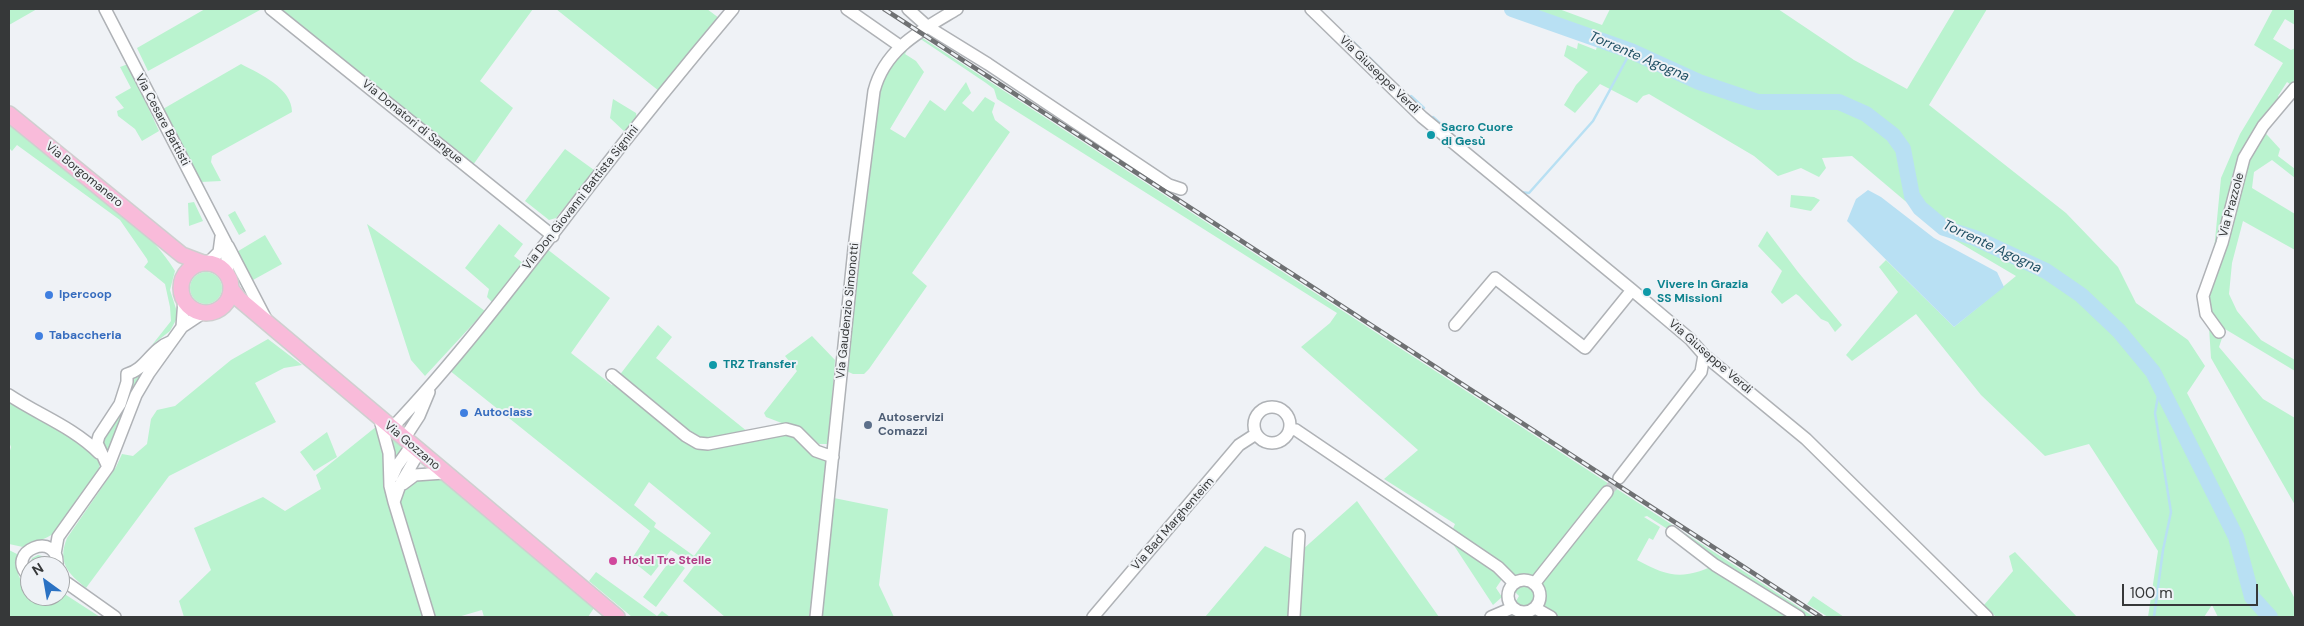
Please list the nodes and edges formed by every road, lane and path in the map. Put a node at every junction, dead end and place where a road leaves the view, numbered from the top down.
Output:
1 (105, 9) edge
2 (271, 9) edge
3 (733, 9) edge
4 (847, 9) edge
5 (908, 9) edge
6 (957, 9) edge
7 (1311, 9) edge
8 (928, 27) junction
9 (900, 46) junction
10 (2295, 88) edge
11 (9, 114) edge
12 (1181, 189) dead end
13 (220, 230) junction
14 (553, 236) junction
15 (159, 237) junction
16 (226, 243) junction
17 (205, 263) junction
18 (184, 277) junction
19 (230, 282) junction
20 (1632, 290) junction
21 (184, 299) junction
22 (219, 309) junction
23 (203, 313) junction
24 (268, 324) junction
25 (1455, 325) dead end
26 (182, 327) junction
27 (2219, 332) dead end
28 (172, 342) junction
29 (1704, 355) junction
30 (612, 375) dead end
31 (430, 388) junction
32 (9, 395) edge
33 (385, 424) junction
34 (1290, 428) junction
35 (1256, 434) junction
36 (412, 445) junction
37 (833, 457) junction
38 (106, 463) junction
39 (444, 473) junction
40 (1619, 478) tunnel mouth
41 (391, 480) junction
42 (1606, 493) tunnel mouth
43 (396, 497) junction
44 (1672, 532) dead end
45 (1299, 535) dead end
46 (58, 537) junction
47 (41, 546) junction
48 (24, 556) edge
49 (53, 556) edge
50 (57, 556) edge
51 (1514, 583) junction
52 (1534, 584) junction
53 (70, 586) edge
54 (1512, 608) junction
55 (1535, 608) junction
56 (115, 617) edge
57 (429, 617) edge
58 (617, 617) edge
59 (816, 617) edge
60 (1093, 617) edge
61 (1294, 617) edge
62 (1493, 617) edge
63 (1550, 617) edge
64 (1799, 617) edge
65 (1987, 617) edge

1 - 13 street, Via Cesare Battisti
2 - 14 street, Via Donatori di Sangue
3 - 14 street, Via Don Giovanni Battista Signini
4 - 9 street
5 - 8 street
6 - 8 street, Via Gaudenzio Simonotti
7 - 20 street, Via Giuseppe Verdi
8 - 9 street, Via Gaudenzio Simonotti
8 - 12 street
9 - 37 street, Via Gaudenzio Simonotti
10 - 27 street, Via Prazzole
11 - 15 main road, Via Borgomanero
13 - 16 street, Via Cesare Battisti
13 - 17 street
14 - 31 street, Via Don Giovanni Battista Signini
15 - 17 main road, Via Borgomanero
15 - 18 main road, Via Borgomanero
16 - 19 street, Via Cesare Battisti
16 - 24 street, Via Cesare Battisti
17 - 18 main road
17 - 19 main road
18 - 21 main road
19 - 22 main road
19 - 24 main road
20 - 25 street
20 - 29 street, Via Giuseppe Verdi
21 - 23 main road
21 - 26 street
22 - 23 main road
22 - 24 main road
23 - 26 street
24 - 33 main road, Via Gozzano
26 - 28 street
28 - 38 street
28 - 38 street
29 - 40 street
29 - 65 street, Via Giuseppe Verdi
30 - 37 street
31 - 33 street, Via Don Giovanni Battista Signini
31 - 36 street, Via Don Giovanni Battista Signini
32 - 38 street
33 - 36 main road, Via Gozzano
33 - 41 street
34 - 35 street
34 - 35 street
34 - 51 street
35 - 60 street, Via Bad Marghenteim
36 - 39 main road, Via Gozzano
36 - 41 street
36 - 43 street
37 - 59 street, Via Gaudenzio Simonotti
38 - 46 street
39 - 43 street
39 - 58 main road, Via Gozzano
41 - 43 street
42 - 52 street
43 - 57 street
44 - 64 street
45 - 61 street
46 - 47 street
46 - 50 street
47 - 48 street
47 - 49 street
51 - 52 street
51 - 54 street
52 - 55 street
53 - 56 street
54 - 55 street
54 - 62 street
55 - 63 street

